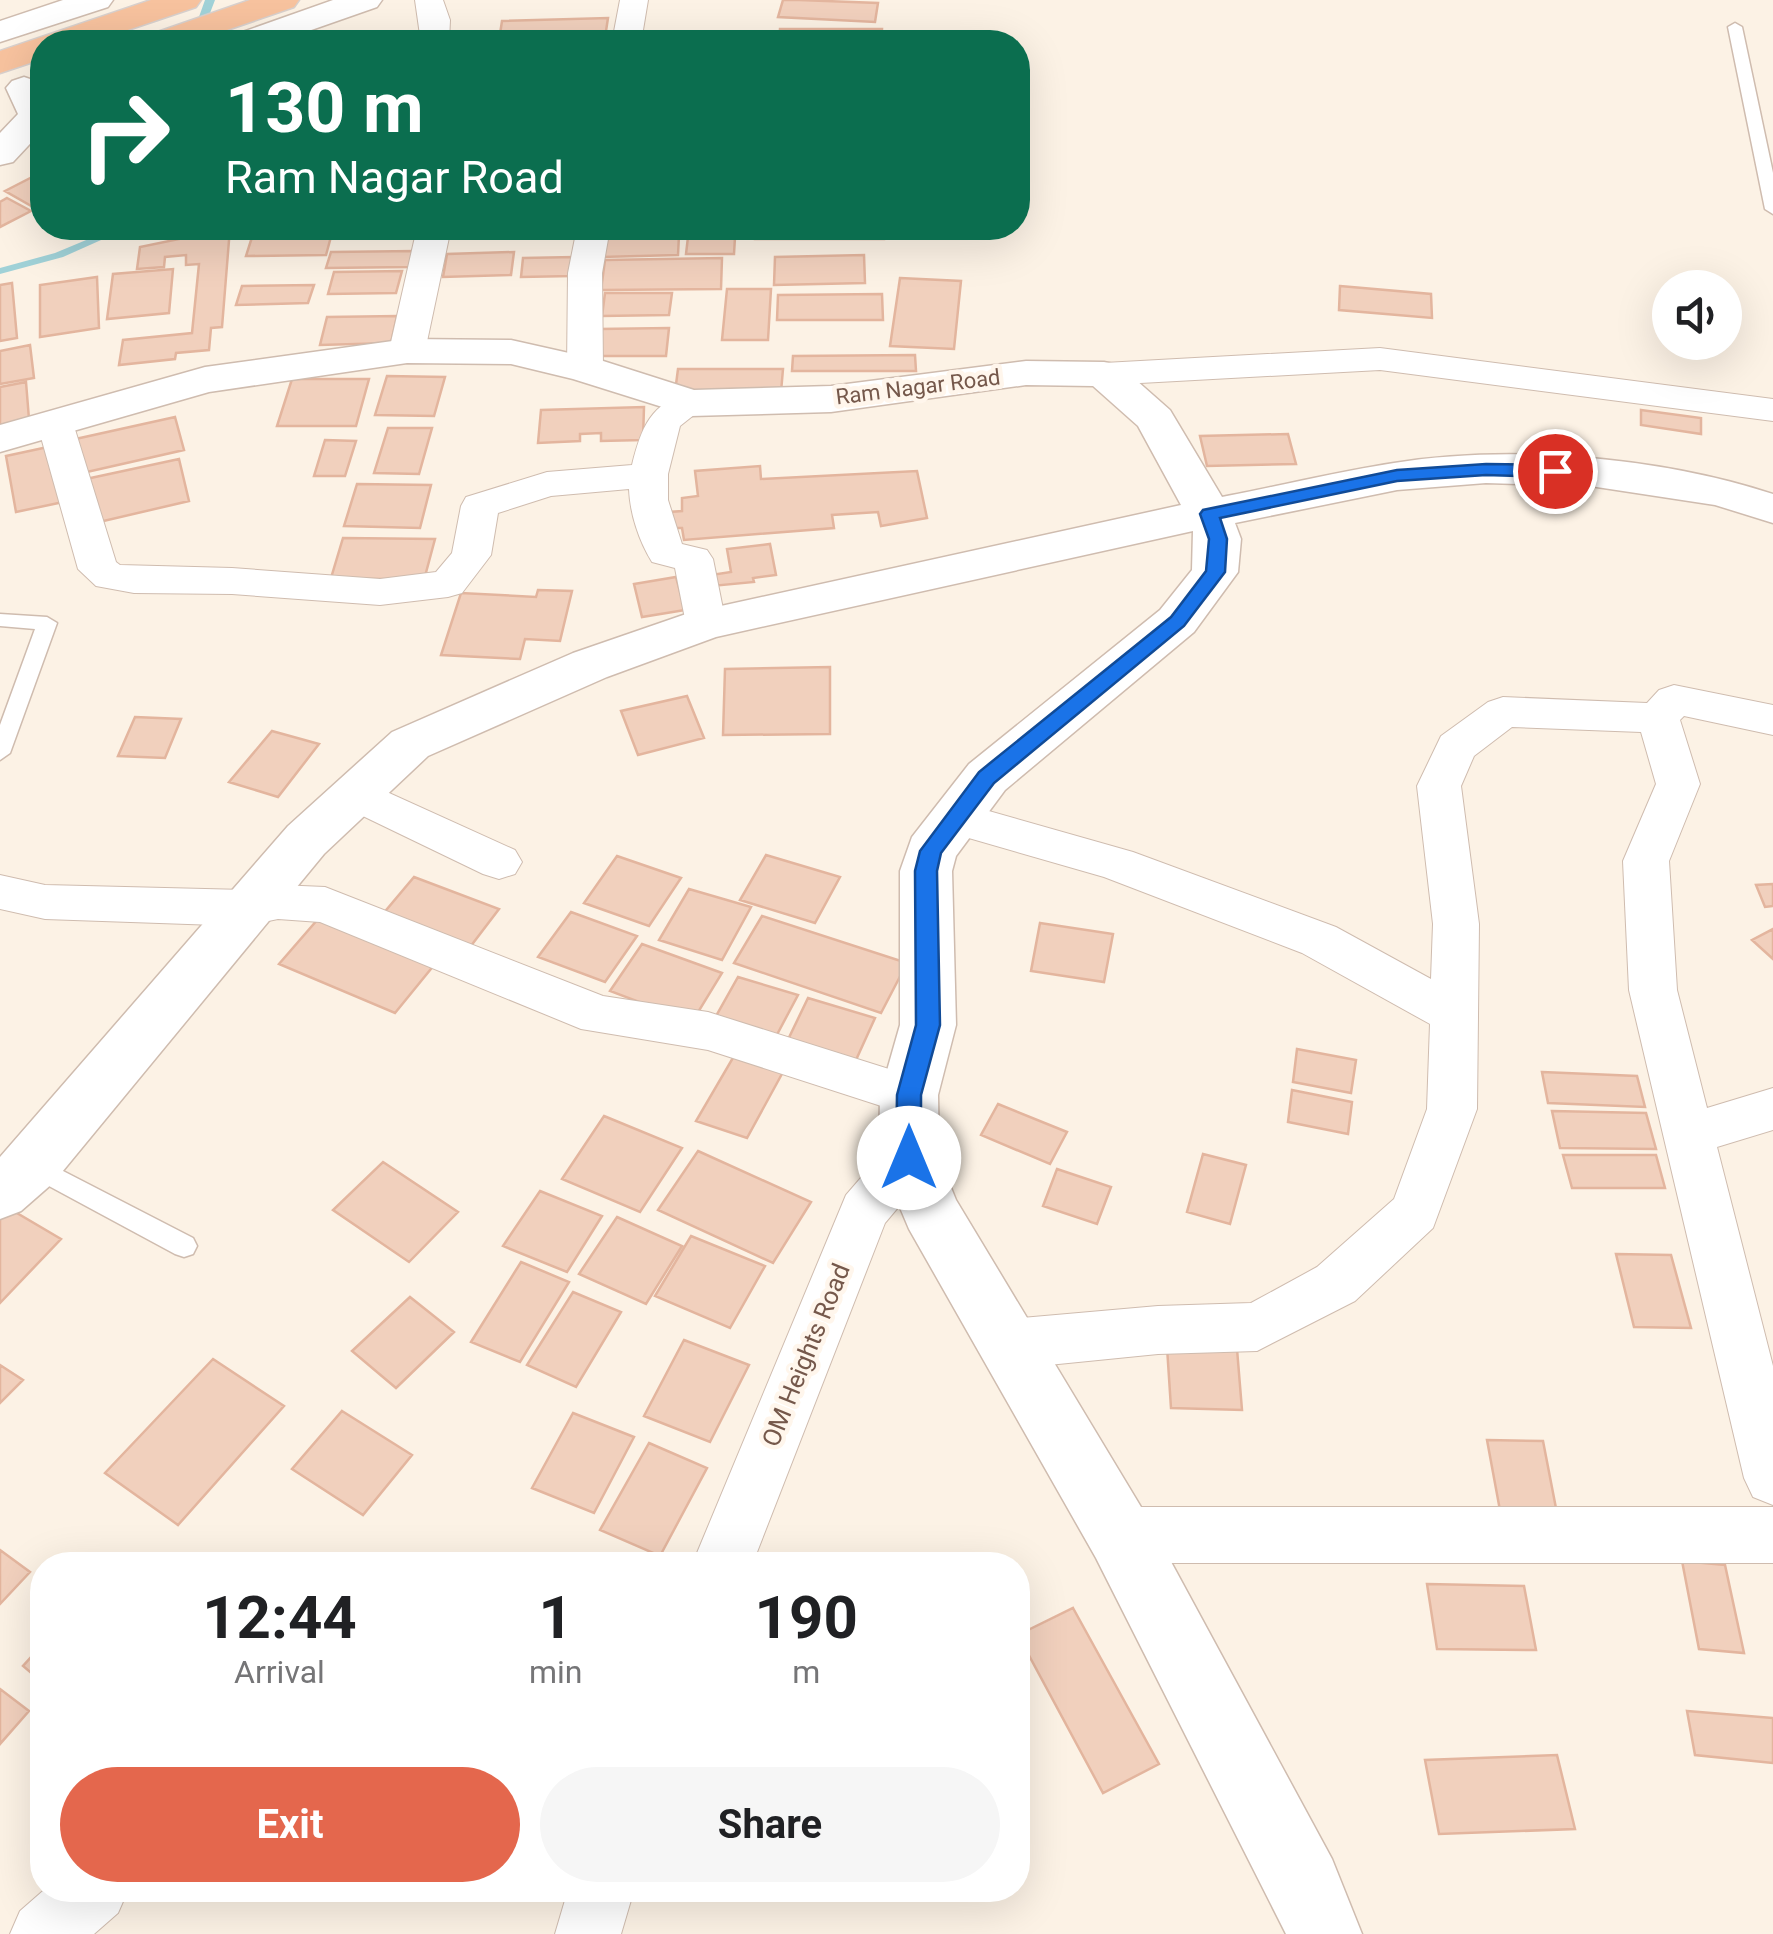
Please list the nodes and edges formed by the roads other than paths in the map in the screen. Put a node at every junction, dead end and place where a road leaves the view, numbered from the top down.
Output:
1 (184, 0) edge
2 (280, 0) edge
3 (366, 0) edge
4 (429, 0) edge
5 (634, 0) edge
6 (105, 12) edge
7 (1735, 27) dead end
8 (78, 30) edge
9 (195, 30) edge
10 (282, 30) edge
11 (435, 30) edge
12 (630, 30) edge
13 (0, 32) edge
14 (24, 93) edge
15 (0, 129) edge
16 (0, 154) edge
17 (1773, 209) edge
18 (431, 240) edge
19 (591, 240) edge
20 (407, 351) junction
21 (585, 369) junction
22 (1104, 374) junction
23 (692, 403) junction
24 (1773, 410) edge
25 (55, 423) junction
26 (0, 439) edge
27 (646, 476) junction
28 (1773, 509) edge
29 (1210, 514) junction
30 (0, 620) edge
31 (706, 624) junction
32 (1658, 718) junction
33 (1773, 720) edge
34 (0, 753) edge
35 (356, 794) junction
36 (956, 818) junction
37 (499, 862) dead end
38 (0, 892) edge
39 (245, 908) junction
40 (1454, 1016) junction
41 (909, 1095) junction
42 (1773, 1109) edge
43 (1688, 1134) junction
44 (909, 1158) junction
45 (16, 1179) edge
46 (184, 1246) dead end
47 (1009, 1344) junction
48 (1773, 1478) edge
49 (1120, 1535) junction
50 (1773, 1535) edge
51 (727, 1552) edge
52 (81, 1902) edge
53 (597, 1902) edge
54 (43, 1934) edge
55 (588, 1934) edge
56 (1324, 1934) edge

1 - 6 highway
2 - 9 highway
3 - 10 street
4 - 11 street
5 - 12 street
6 - 8 highway
6 - 13 street
7 - 17 lane
14 - 15 street
14 - 16 street
18 - 20 street
19 - 21 street
20 - 21 street, Ram Nagar Road
20 - 25 street, Ram Nagar Road
21 - 23 street, Ram Nagar Road
22 - 23 street, Ram Nagar Road
22 - 24 street
22 - 29 street
23 - 27 street
25 - 26 street, Ram Nagar Road
25 - 27 street
27 - 31 street
28 - 29 street
29 - 31 street
29 - 36 street
30 - 34 lane
31 - 35 street
32 - 33 street
32 - 40 street
32 - 43 street
35 - 37 street
35 - 39 street
36 - 40 street
36 - 41 street
38 - 39 street
39 - 41 street
39 - 45 street
40 - 47 street
41 - 44 street
42 - 43 street
43 - 48 street
44 - 47 street
44 - 51 street, OM Heights Road
45 - 46 lane
47 - 49 street
49 - 50 street
49 - 56 street
52 - 54 street
53 - 55 street

